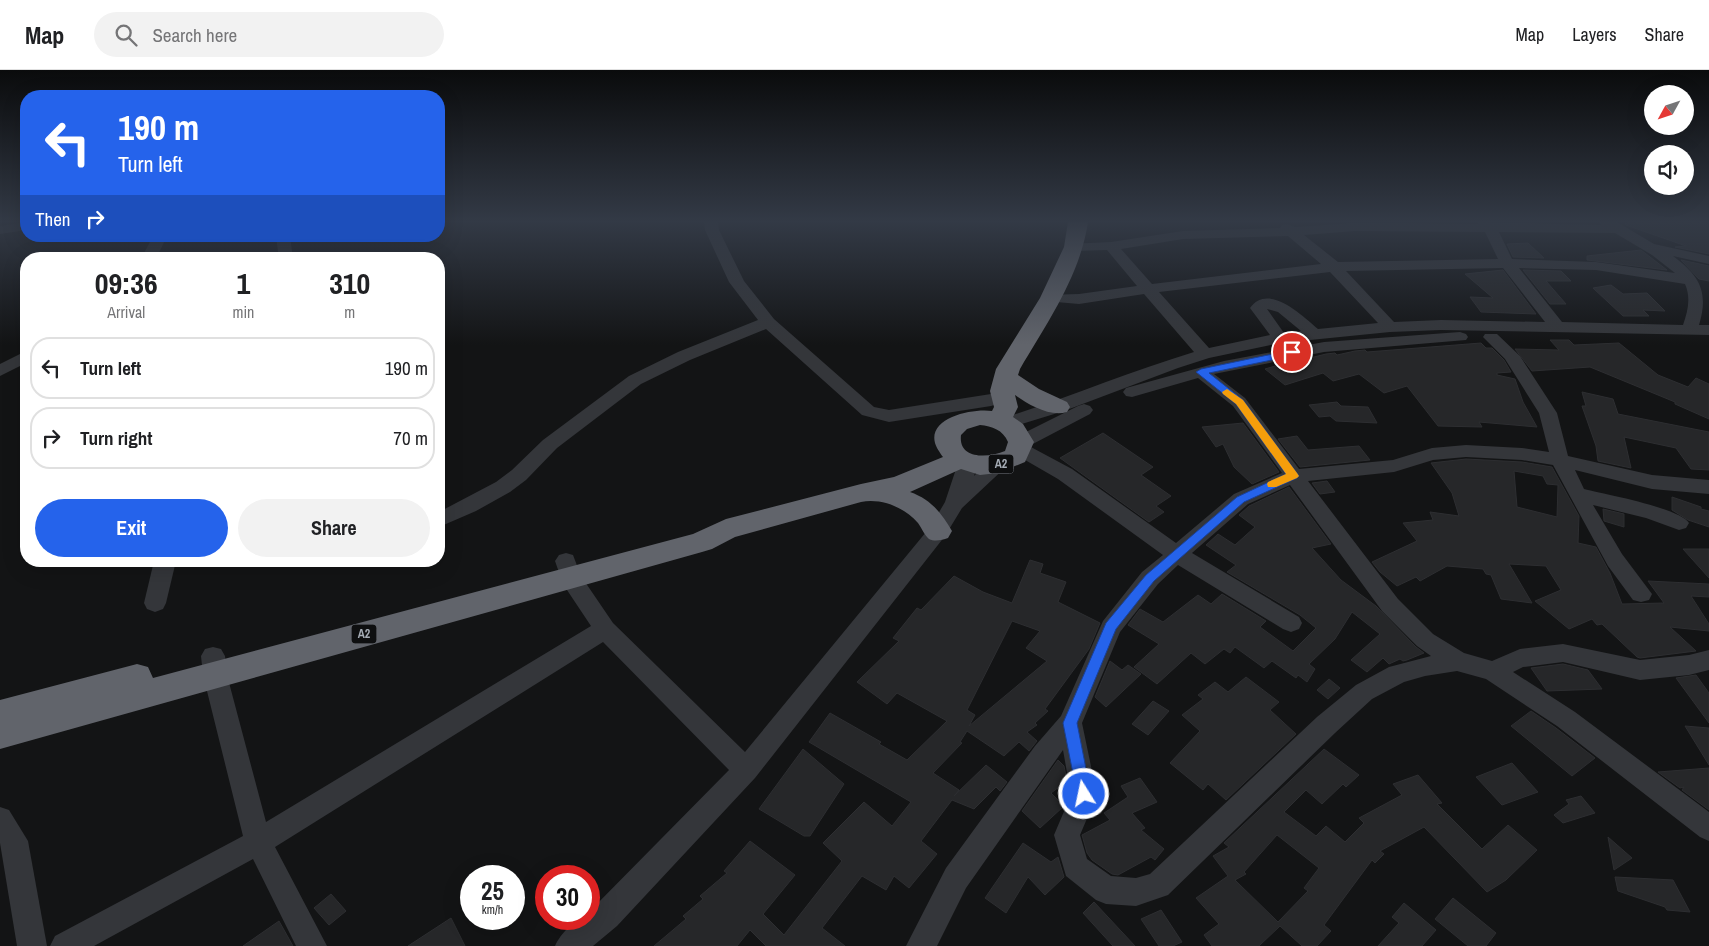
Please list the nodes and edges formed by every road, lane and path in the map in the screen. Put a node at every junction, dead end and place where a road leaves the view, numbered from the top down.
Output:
1 (728, 263) edge
2 (1067, 263) edge
3 (1126, 263) edge
4 (1330, 263) edge
5 (1507, 263) junction
6 (1671, 263) edge
7 (1334, 266) junction
8 (1689, 280) junction
9 (1148, 288) junction
10 (1051, 298) junction
11 (768, 322) junction
12 (1390, 327) junction
13 (1558, 328) junction
14 (1690, 329) junction
15 (1709, 330) edge
16 (1314, 334) junction
17 (1492, 337) junction
18 (1280, 338) junction
19 (1709, 339) edge
20 (20, 359) edge
21 (1203, 363) junction
22 (0, 371) edge
23 (997, 405) junction
24 (1058, 407) junction
25 (946, 437) junction
26 (1021, 446) junction
27 (1560, 460) junction
28 (965, 461) junction
29 (1000, 464) junction
30 (1293, 476) junction
31 (900, 485) junction
32 (1709, 487) edge
33 (873, 490) junction
34 (1577, 494) junction
35 (955, 503) junction
36 (445, 517) edge
37 (1679, 523) dead end
38 (938, 531) junction
39 (1178, 554) junction
40 (164, 567) edge
41 (568, 569) junction
42 (1641, 594) dead end
43 (155, 603) dead end
44 (1290, 623) dead end
45 (605, 629) junction
46 (1457, 660) junction
47 (1709, 660) edge
48 (214, 666) junction
49 (1493, 671) junction
50 (0, 714) edge
51 (1070, 723) junction
52 (0, 734) edge
53 (746, 770) junction
54 (0, 819) edge
55 (1709, 828) edge
56 (258, 842) junction
57 (32, 946) edge
58 (66, 946) edge
59 (312, 946) edge
60 (570, 946) edge
61 (921, 946) edge

1 - 11 street
2 - 10 highway
3 - 9 street
4 - 7 street
5 - 7 street
5 - 8 street
5 - 13 street
6 - 8 street
7 - 9 street
7 - 12 street
8 - 14 street
9 - 10 street
9 - 21 street
10 - 23 highway
11 - 23 street
11 - 36 street
12 - 13 street
12 - 16 street
13 - 14 street
14 - 15 street
16 - 18 street
16 - 18 street
17 - 19 street
17 - 21 street
17 - 27 street
18 - 21 street
20 - 22 street
21 - 24 street
21 - 26 street
21 - 30 street
23 - 24 street
23 - 24 highway
23 - 25 highway
23 - 26 highway, A2
25 - 28 highway
25 - 31 highway
26 - 29 highway, A2
26 - 39 street
27 - 30 street
27 - 32 street
27 - 34 street
28 - 29 highway, A2
28 - 31 highway, A2
28 - 35 street
29 - 35 street
30 - 39 street
30 - 46 street
31 - 33 highway, A2
33 - 38 highway
33 - 41 highway, A2
34 - 37 street
34 - 42 street
35 - 38 street
38 - 53 street
39 - 44 street
39 - 51 street
40 - 43 street
41 - 45 street
41 - 48 highway, A2
45 - 53 street
45 - 56 street
46 - 49 street
46 - 51 street
47 - 49 street
48 - 50 highway, A2
48 - 52 highway, A2
48 - 56 street
49 - 55 street
51 - 61 street
53 - 60 street
54 - 57 street
56 - 58 street
56 - 59 street

